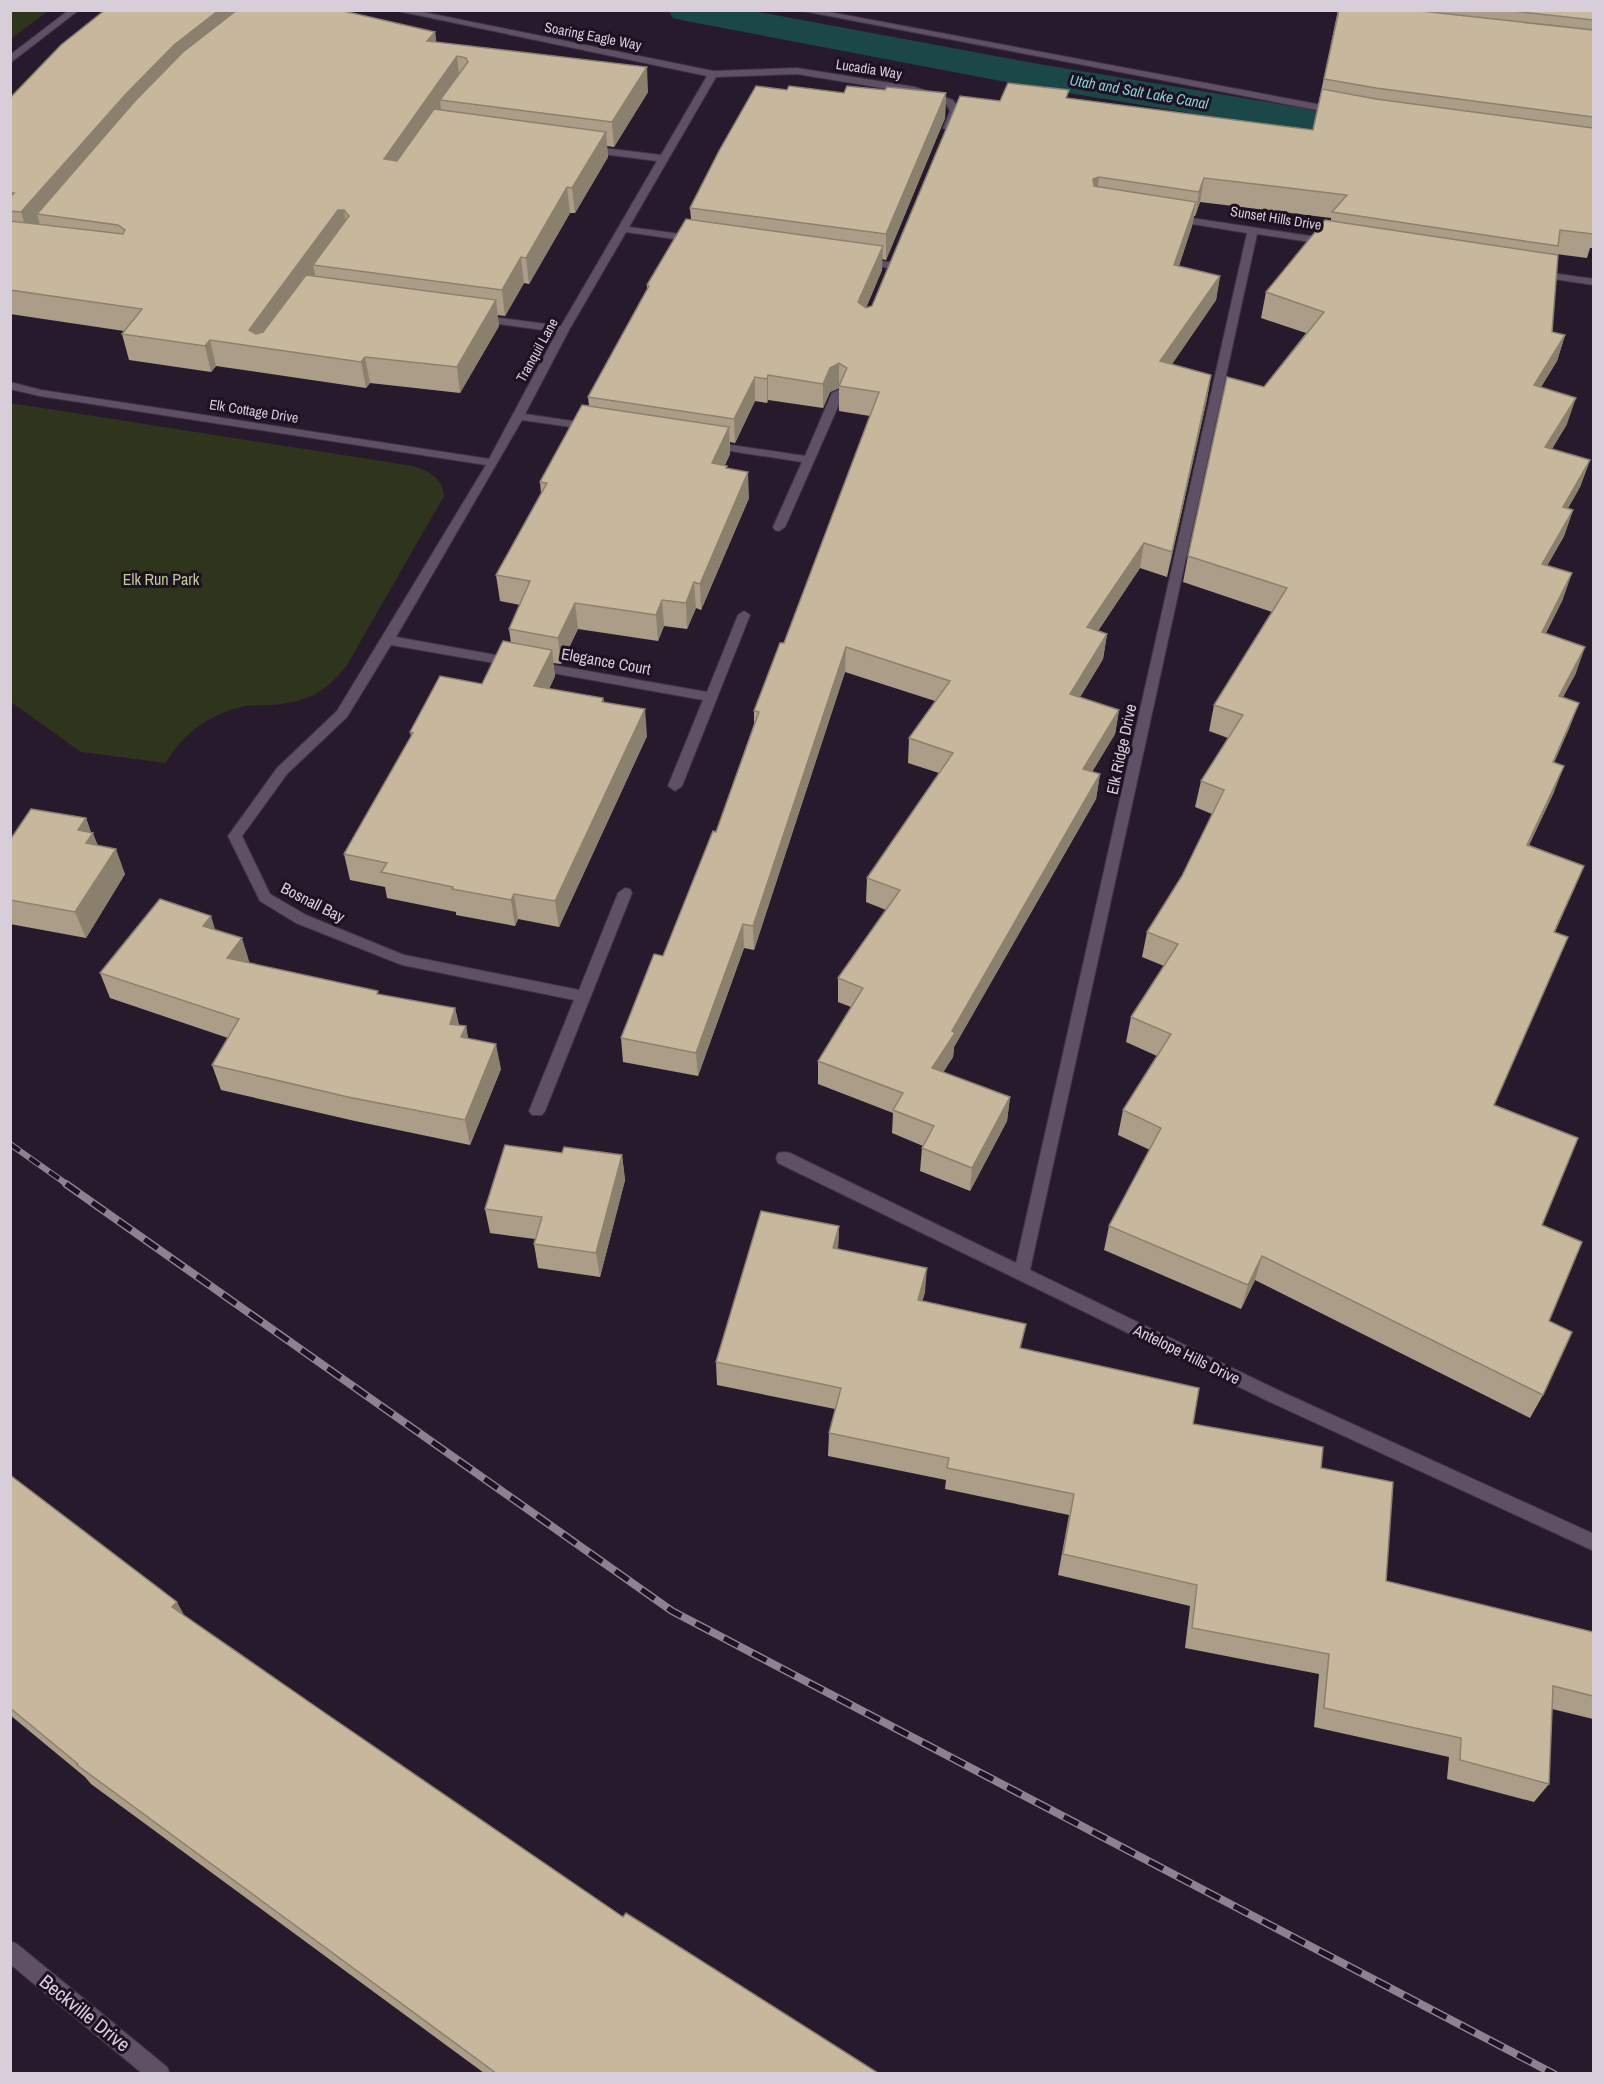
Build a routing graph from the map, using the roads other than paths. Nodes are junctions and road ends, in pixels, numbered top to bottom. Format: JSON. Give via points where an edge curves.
{"nodes":[{"id":1,"x":75,"y":10,"type":"edge"},
{"id":2,"x":397,"y":10,"type":"edge"},
{"id":3,"x":802,"y":10,"type":"edge"},
{"id":4,"x":10,"y":60,"type":"edge"},
{"id":5,"x":713,"y":74,"type":"junction"},
{"id":6,"x":1348,"y":112,"type":"edge"},
{"id":7,"x":945,"y":133,"type":"edge"},
{"id":8,"x":573,"y":147,"type":"edge"},
{"id":9,"x":665,"y":159,"type":"junction"},
{"id":10,"x":1164,"y":216,"type":"edge"},
{"id":11,"x":624,"y":229,"type":"junction"},
{"id":12,"x":1253,"y":230,"type":"junction"},
{"id":13,"x":702,"y":240,"type":"edge"},
{"id":14,"x":1346,"y":244,"type":"edge"},
{"id":15,"x":894,"y":254,"type":"edge"},
{"id":16,"x":854,"y":260,"type":"edge"},
{"id":17,"x":1522,"y":272,"type":"edge"},
{"id":18,"x":1593,"y":282,"type":"edge"},
{"id":19,"x":461,"y":316,"type":"edge"},
{"id":20,"x":564,"y":330,"type":"junction"},
{"id":21,"x":10,"y":385,"type":"edge"},
{"id":22,"x":838,"y":393,"type":"dead end"},
{"id":23,"x":518,"y":416,"type":"junction"},
{"id":24,"x":609,"y":429,"type":"edge"},
{"id":25,"x":703,"y":444,"type":"edge"},
{"id":26,"x":809,"y":460,"type":"junction"},
{"id":27,"x":493,"y":463,"type":"junction"},
{"id":28,"x":779,"y":527,"type":"dead end"},
{"id":29,"x":744,"y":615,"type":"dead end"},
{"id":30,"x":388,"y":640,"type":"junction"},
{"id":31,"x":711,"y":697,"type":"junction"},
{"id":32,"x":675,"y":786,"type":"dead end"},
{"id":33,"x":625,"y":893,"type":"dead end"},
{"id":34,"x":583,"y":996,"type":"junction"},
{"id":35,"x":537,"y":1111,"type":"dead end"},
{"id":36,"x":784,"y":1158,"type":"dead end"},
{"id":37,"x":1021,"y":1275,"type":"junction"},
{"id":38,"x":1593,"y":1543,"type":"edge"},
{"id":39,"x":10,"y":1951,"type":"edge"},
{"id":40,"x":160,"y":2073,"type":"edge"}],
"edges":[{"from":1,"to":4,"type":"street"},
{"from":2,"to":5,"type":"street","name":"Soaring Eagle Way"},
{"from":3,"to":6,"type":"street"},
{"from":5,"to":7,"type":"street","name":"Lucadia Way","via":[[797,71],[934,95],[950,102],[955,111]]},
{"from":5,"to":9,"type":"street","name":"Tranquil Lane"},
{"from":8,"to":9,"type":"street"},
{"from":9,"to":11,"type":"street","name":"Tranquil Lane"},
{"from":10,"to":12,"type":"street","name":"Sunset Hills Drive"},
{"from":11,"to":13,"type":"street"},
{"from":11,"to":20,"type":"street","name":"Tranquil Lane"},
{"from":12,"to":14,"type":"street","name":"Sunset Hills Drive"},
{"from":12,"to":37,"type":"street","name":"Elk Ridge Drive"},
{"from":15,"to":16,"type":"street","via":[[887,270]]},
{"from":17,"to":18,"type":"street"},
{"from":19,"to":20,"type":"street"},
{"from":20,"to":23,"type":"street","name":"Tranquil Lane"},
{"from":21,"to":27,"type":"street","name":"Elk Cottage Drive","via":[[40,393]]},
{"from":22,"to":26,"type":"street"},
{"from":23,"to":24,"type":"street"},
{"from":23,"to":27,"type":"street","name":"Tranquil Lane"},
{"from":25,"to":26,"type":"street"},
{"from":26,"to":28,"type":"street"},
{"from":27,"to":30,"type":"street","name":"Tranquil Lane"},
{"from":29,"to":31,"type":"street"},
{"from":30,"to":31,"type":"street","name":"Elegance Court"},
{"from":30,"to":34,"type":"street","name":"Bosnall Bay","via":[[342,714],[282,771],[235,836],[265,897],[301,919],[402,960]]},
{"from":31,"to":32,"type":"street"},
{"from":33,"to":34,"type":"street"},
{"from":34,"to":35,"type":"street"},
{"from":36,"to":37,"type":"street","name":"Antelope Hills Drive"},
{"from":37,"to":38,"type":"street","name":"Antelope Hills Drive"},
{"from":39,"to":40,"type":"street","name":"Beckville Drive"}]}
